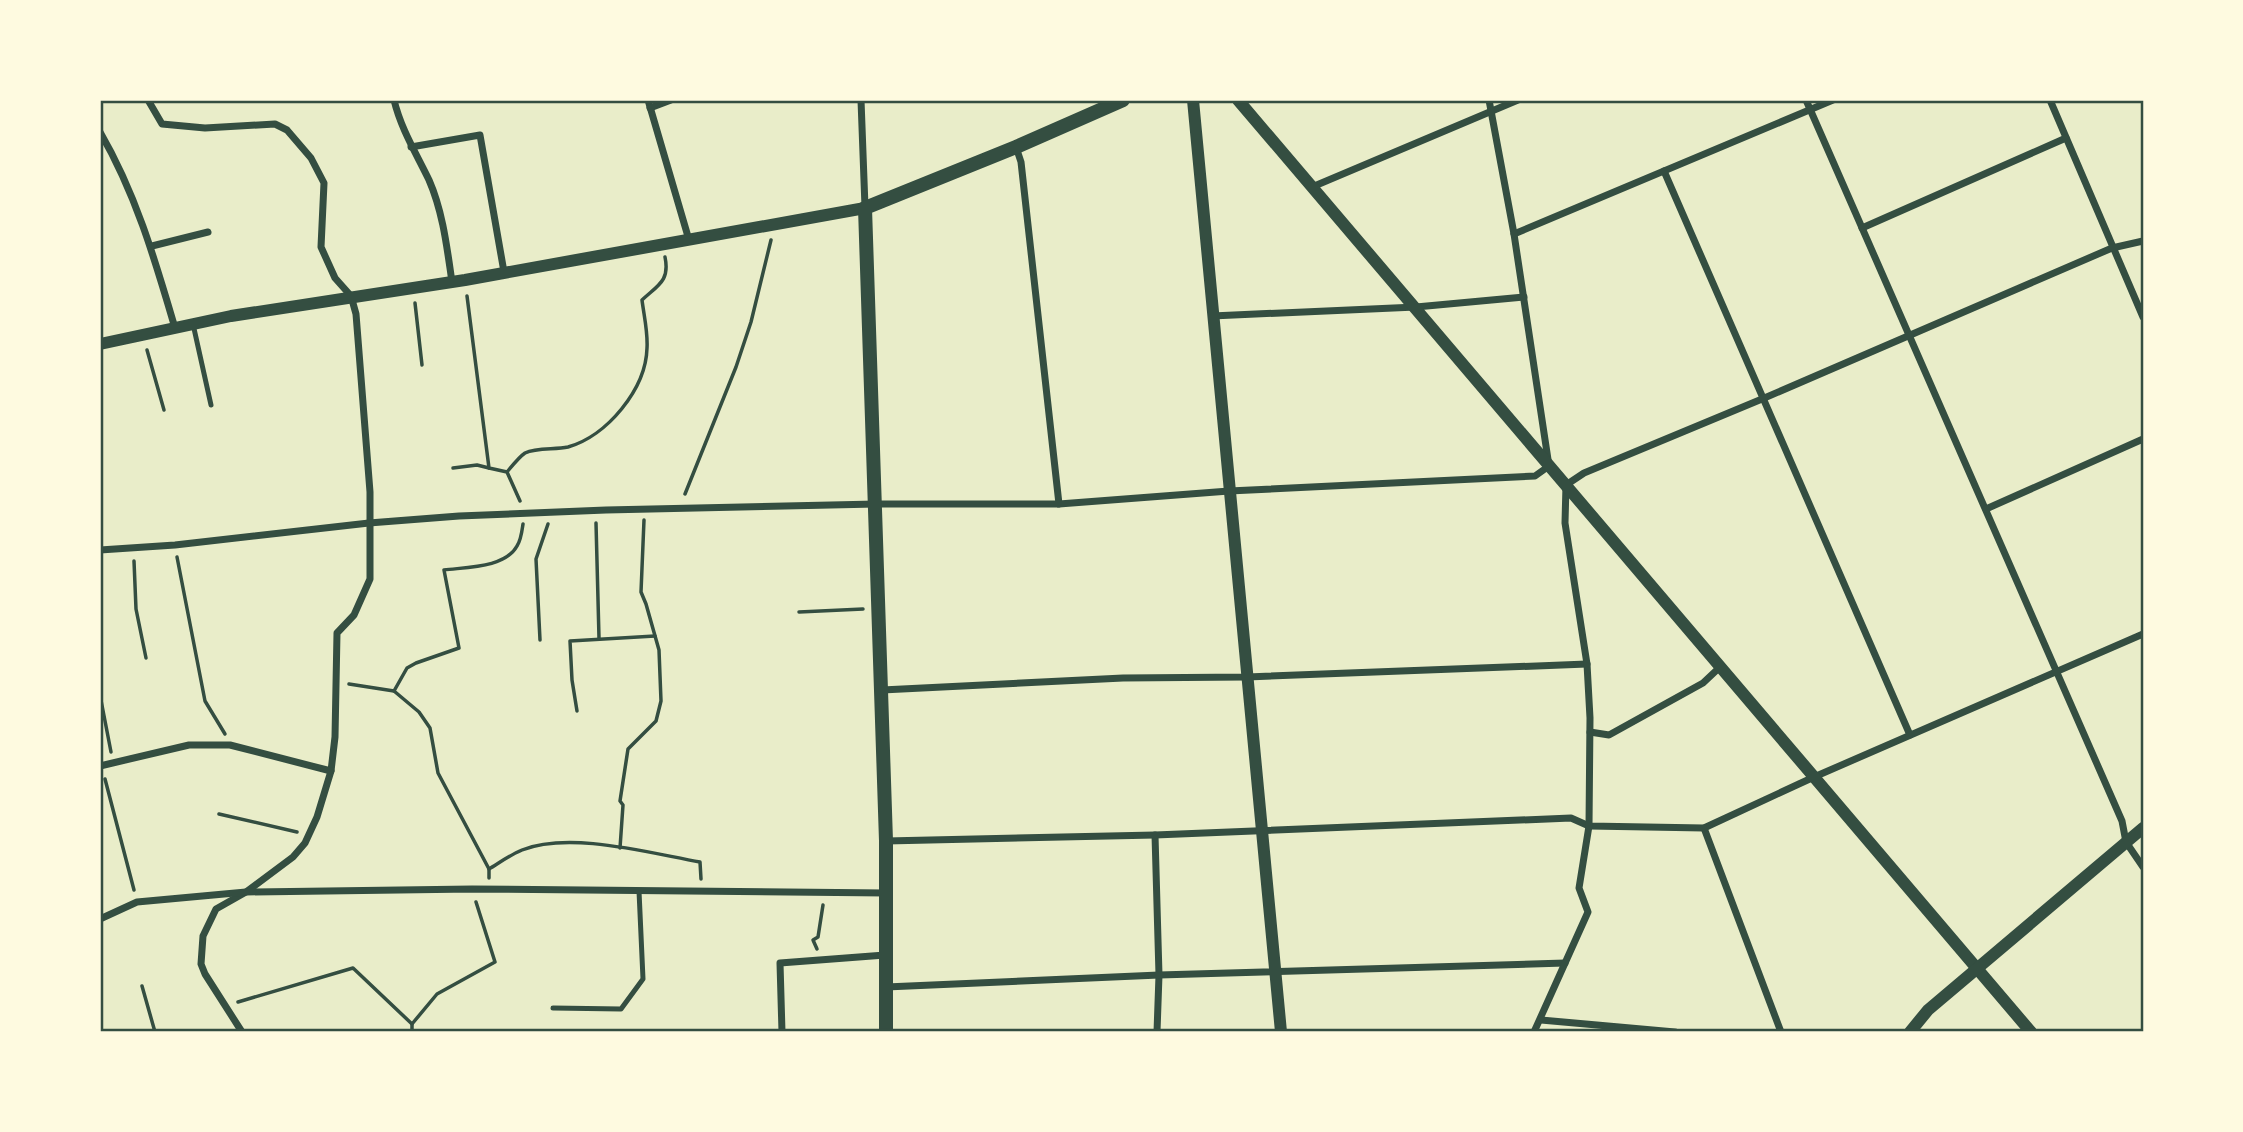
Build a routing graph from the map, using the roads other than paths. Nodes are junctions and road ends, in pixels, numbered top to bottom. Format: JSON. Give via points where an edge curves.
{"nodes":[{"id":1,"x":148,"y":100,"type":"edge"},
{"id":2,"x":394,"y":100,"type":"edge"},
{"id":3,"x":671,"y":100,"type":"edge"},
{"id":4,"x":861,"y":100,"type":"edge"},
{"id":5,"x":1123,"y":100,"type":"edge"},
{"id":6,"x":1193,"y":100,"type":"edge"},
{"id":7,"x":1238,"y":100,"type":"edge"},
{"id":8,"x":1489,"y":100,"type":"edge"},
{"id":9,"x":1518,"y":100,"type":"edge"},
{"id":10,"x":1806,"y":100,"type":"edge"},
{"id":11,"x":1833,"y":100,"type":"edge"},
{"id":12,"x":2050,"y":100,"type":"edge"},
{"id":13,"x":649,"y":104,"type":"edge"},
{"id":14,"x":1810,"y":110,"type":"junction"},
{"id":15,"x":1490,"y":111,"type":"junction"},
{"id":16,"x":100,"y":132,"type":"edge"},
{"id":17,"x":2066,"y":138,"type":"junction"},
{"id":18,"x":411,"y":146,"type":"junction"},
{"id":19,"x":1016,"y":147,"type":"junction"},
{"id":20,"x":1664,"y":171,"type":"junction"},
{"id":21,"x":1312,"y":187,"type":"junction"},
{"id":22,"x":865,"y":208,"type":"junction"},
{"id":23,"x":1862,"y":228,"type":"junction"},
{"id":24,"x":208,"y":232,"type":"dead end"},
{"id":25,"x":1514,"y":234,"type":"junction"},
{"id":26,"x":689,"y":240,"type":"junction"},
{"id":27,"x":2143,"y":241,"type":"edge"},
{"id":28,"x":152,"y":246,"type":"junction"},
{"id":29,"x":2112,"y":248,"type":"junction"},
{"id":30,"x":504,"y":272,"type":"junction"},
{"id":31,"x":452,"y":282,"type":"junction"},
{"id":32,"x":351,"y":296,"type":"junction"},
{"id":33,"x":1524,"y":297,"type":"junction"},
{"id":34,"x":1416,"y":307,"type":"junction"},
{"id":35,"x":1212,"y":316,"type":"junction"},
{"id":36,"x":2143,"y":317,"type":"edge"},
{"id":37,"x":193,"y":324,"type":"junction"},
{"id":38,"x":175,"y":328,"type":"junction"},
{"id":39,"x":1910,"y":335,"type":"junction"},
{"id":40,"x":100,"y":344,"type":"edge"},
{"id":41,"x":1762,"y":399,"type":"junction"},
{"id":42,"x":211,"y":405,"type":"dead end"},
{"id":43,"x":2143,"y":439,"type":"edge"},
{"id":44,"x":1549,"y":466,"type":"junction"},
{"id":45,"x":1566,"y":485,"type":"junction"},
{"id":46,"x":1228,"y":491,"type":"junction"},
{"id":47,"x":876,"y":504,"type":"junction"},
{"id":48,"x":1059,"y":504,"type":"junction"},
{"id":49,"x":1986,"y":509,"type":"junction"},
{"id":50,"x":369,"y":523,"type":"junction"},
{"id":51,"x":100,"y":550,"type":"edge"},
{"id":52,"x":2143,"y":634,"type":"edge"},
{"id":53,"x":1587,"y":664,"type":"junction"},
{"id":54,"x":1720,"y":667,"type":"junction"},
{"id":55,"x":2055,"y":671,"type":"junction"},
{"id":56,"x":1247,"y":677,"type":"junction"},
{"id":57,"x":882,"y":690,"type":"junction"},
{"id":58,"x":1590,"y":733,"type":"junction"},
{"id":59,"x":1910,"y":735,"type":"junction"},
{"id":60,"x":101,"y":766,"type":"edge"},
{"id":61,"x":331,"y":771,"type":"junction"},
{"id":62,"x":1814,"y":777,"type":"junction"},
{"id":63,"x":1589,"y":826,"type":"junction"},
{"id":64,"x":1704,"y":828,"type":"junction"},
{"id":65,"x":2143,"y":828,"type":"edge"},
{"id":66,"x":1261,"y":831,"type":"junction"},
{"id":67,"x":1154,"y":835,"type":"junction"},
{"id":68,"x":887,"y":841,"type":"junction"},
{"id":69,"x":2126,"y":842,"type":"junction"},
{"id":70,"x":2143,"y":867,"type":"edge"},
{"id":71,"x":639,"y":891,"type":"junction"},
{"id":72,"x":246,"y":892,"type":"junction"},
{"id":73,"x":886,"y":893,"type":"junction"},
{"id":74,"x":100,"y":919,"type":"edge"},
{"id":75,"x":886,"y":955,"type":"junction"},
{"id":76,"x":1565,"y":963,"type":"junction"},
{"id":77,"x":1976,"y":968,"type":"junction"},
{"id":78,"x":1275,"y":973,"type":"junction"},
{"id":79,"x":1159,"y":975,"type":"junction"},
{"id":80,"x":885,"y":987,"type":"junction"},
{"id":81,"x":553,"y":1008,"type":"dead end"},
{"id":82,"x":1541,"y":1020,"type":"junction"},
{"id":83,"x":242,"y":1032,"type":"edge"},
{"id":84,"x":782,"y":1032,"type":"edge"},
{"id":85,"x":887,"y":1032,"type":"edge"},
{"id":86,"x":1157,"y":1032,"type":"edge"},
{"id":87,"x":1281,"y":1032,"type":"edge"},
{"id":88,"x":1534,"y":1032,"type":"edge"},
{"id":89,"x":1675,"y":1032,"type":"edge"},
{"id":90,"x":1781,"y":1032,"type":"edge"},
{"id":91,"x":1910,"y":1032,"type":"edge"},
{"id":92,"x":2031,"y":1032,"type":"edge"}],
"edges":[{"from":1,"to":32,"type":"street","via":[[162,124],[205,128],[275,124],[287,130],[311,158],[324,183],[321,247],[335,278]]},
{"from":2,"to":18,"type":"street"},
{"from":3,"to":13,"type":"street"},
{"from":4,"to":22,"type":"street"},
{"from":5,"to":19,"type":"main road"},
{"from":6,"to":35,"type":"street"},
{"from":7,"to":21,"type":"street"},
{"from":8,"to":15,"type":"street"},
{"from":9,"to":15,"type":"street"},
{"from":10,"to":14,"type":"street"},
{"from":11,"to":14,"type":"street"},
{"from":12,"to":17,"type":"street"},
{"from":13,"to":26,"type":"street"},
{"from":14,"to":20,"type":"street"},
{"from":14,"to":23,"type":"street"},
{"from":15,"to":21,"type":"street"},
{"from":15,"to":25,"type":"street"},
{"from":16,"to":28,"type":"street"},
{"from":17,"to":23,"type":"street"},
{"from":17,"to":29,"type":"street"},
{"from":18,"to":30,"type":"street","via":[[480,135]]},
{"from":18,"to":31,"type":"street","via":[[430,182],[442,220]]},
{"from":19,"to":22,"type":"main road"},
{"from":19,"to":48,"type":"street"},
{"from":20,"to":25,"type":"street"},
{"from":20,"to":41,"type":"street"},
{"from":21,"to":34,"type":"street"},
{"from":22,"to":26,"type":"street"},
{"from":22,"to":47,"type":"main road"},
{"from":23,"to":39,"type":"street"},
{"from":24,"to":28,"type":"street"},
{"from":25,"to":33,"type":"street"},
{"from":26,"to":30,"type":"street"},
{"from":27,"to":29,"type":"street"},
{"from":28,"to":38,"type":"street"},
{"from":29,"to":36,"type":"street"},
{"from":29,"to":39,"type":"street"},
{"from":30,"to":31,"type":"street"},
{"from":31,"to":32,"type":"street"},
{"from":32,"to":37,"type":"street"},
{"from":32,"to":50,"type":"street","via":[[366,418]]},
{"from":33,"to":34,"type":"street"},
{"from":33,"to":44,"type":"street"},
{"from":34,"to":35,"type":"street"},
{"from":34,"to":44,"type":"street"},
{"from":35,"to":46,"type":"street"},
{"from":37,"to":38,"type":"street"},
{"from":37,"to":42,"type":"lane"},
{"from":38,"to":40,"type":"street"},
{"from":39,"to":41,"type":"street"},
{"from":39,"to":49,"type":"street"},
{"from":41,"to":45,"type":"street","via":[[1584,472]]},
{"from":41,"to":59,"type":"street"},
{"from":43,"to":49,"type":"street"},
{"from":44,"to":45,"type":"street"},
{"from":44,"to":46,"type":"street","via":[[1535,477]]},
{"from":45,"to":53,"type":"street","via":[[1570,567]]},
{"from":45,"to":54,"type":"street"},
{"from":46,"to":48,"type":"street"},
{"from":46,"to":56,"type":"street"},
{"from":47,"to":48,"type":"street"},
{"from":47,"to":50,"type":"street","via":[[596,510]]},
{"from":47,"to":57,"type":"main road"},
{"from":49,"to":55,"type":"street"},
{"from":50,"to":51,"type":"street"},
{"from":50,"to":61,"type":"street","via":[[370,579],[354,615],[337,633]]},
{"from":52,"to":55,"type":"street"},
{"from":53,"to":56,"type":"street"},
{"from":53,"to":58,"type":"street"},
{"from":54,"to":58,"type":"street","via":[[1703,683],[1609,735]]},
{"from":54,"to":62,"type":"street"},
{"from":55,"to":59,"type":"street"},
{"from":55,"to":69,"type":"street","via":[[2122,821]]},
{"from":56,"to":57,"type":"street"},
{"from":56,"to":66,"type":"street"},
{"from":57,"to":68,"type":"main road"},
{"from":58,"to":63,"type":"street"},
{"from":59,"to":62,"type":"street"},
{"from":60,"to":61,"type":"street","via":[[188,745],[230,744]]},
{"from":61,"to":72,"type":"street","via":[[310,835],[293,857]]},
{"from":62,"to":64,"type":"street"},
{"from":62,"to":77,"type":"street"},
{"from":63,"to":64,"type":"street"},
{"from":63,"to":66,"type":"street","via":[[1572,818]]},
{"from":63,"to":76,"type":"street","via":[[1579,888],[1588,912]]},
{"from":64,"to":90,"type":"street"},
{"from":65,"to":69,"type":"street"},
{"from":66,"to":67,"type":"street"},
{"from":66,"to":78,"type":"street"},
{"from":67,"to":68,"type":"street"},
{"from":67,"to":79,"type":"street"},
{"from":68,"to":73,"type":"main road"},
{"from":69,"to":70,"type":"street"},
{"from":69,"to":77,"type":"street"},
{"from":71,"to":72,"type":"street"},
{"from":71,"to":73,"type":"street"},
{"from":71,"to":81,"type":"lane","via":[[643,979],[621,1009]]},
{"from":72,"to":74,"type":"street","via":[[137,902]]},
{"from":72,"to":83,"type":"street","via":[[216,909],[204,936],[201,964]]},
{"from":73,"to":75,"type":"main road"},
{"from":75,"to":80,"type":"main road"},
{"from":75,"to":84,"type":"street","via":[[780,963]]},
{"from":76,"to":78,"type":"street"},
{"from":76,"to":82,"type":"street"},
{"from":77,"to":91,"type":"street"},
{"from":77,"to":92,"type":"street"},
{"from":78,"to":79,"type":"street"},
{"from":78,"to":87,"type":"street"},
{"from":79,"to":80,"type":"street"},
{"from":79,"to":86,"type":"street"},
{"from":80,"to":85,"type":"main road"},
{"from":82,"to":88,"type":"street"},
{"from":82,"to":89,"type":"street"}]}
